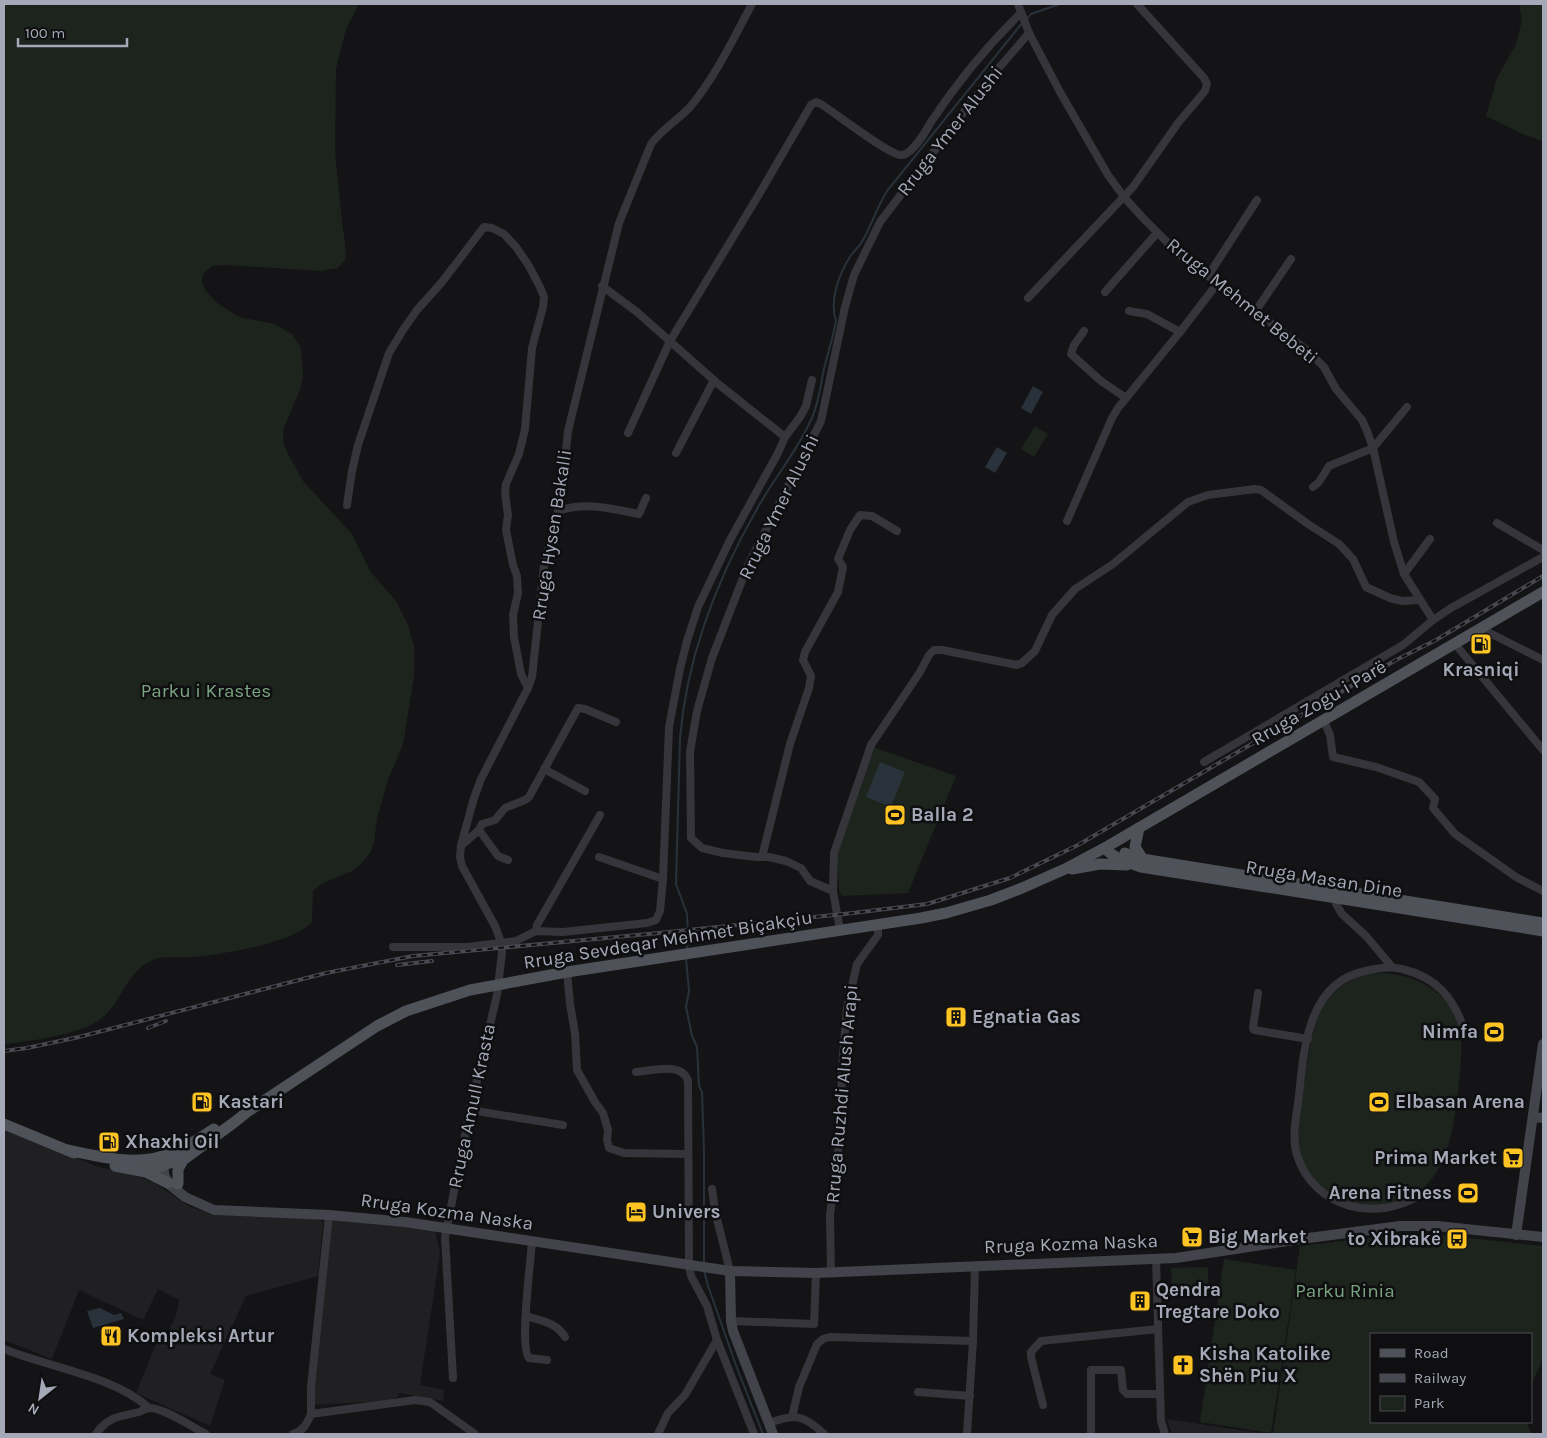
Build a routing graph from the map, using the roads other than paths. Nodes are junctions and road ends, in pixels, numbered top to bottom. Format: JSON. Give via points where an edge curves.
{"nodes":[{"id":1,"x":752,"y":4,"type":"edge"},
{"id":2,"x":1137,"y":4,"type":"edge"},
{"id":3,"x":1023,"y":15,"type":"edge"},
{"id":4,"x":1124,"y":197,"type":"junction"},
{"id":5,"x":1257,"y":200,"type":"dead end"},
{"id":6,"x":1158,"y":233,"type":"junction"},
{"id":7,"x":1292,"y":259,"type":"dead end"},
{"id":8,"x":1208,"y":276,"type":"junction"},
{"id":9,"x":1217,"y":284,"type":"junction"},
{"id":10,"x":602,"y":286,"type":"junction"},
{"id":11,"x":1105,"y":292,"type":"dead end"},
{"id":12,"x":1028,"y":298,"type":"dead end"},
{"id":13,"x":1130,"y":311,"type":"dead end"},
{"id":14,"x":1256,"y":312,"type":"junction"},
{"id":15,"x":1084,"y":331,"type":"dead end"},
{"id":16,"x":1180,"y":332,"type":"junction"},
{"id":17,"x":670,"y":341,"type":"junction"},
{"id":18,"x":714,"y":380,"type":"junction"},
{"id":19,"x":812,"y":380,"type":"dead end"},
{"id":20,"x":1126,"y":398,"type":"junction"},
{"id":21,"x":1407,"y":407,"type":"dead end"},
{"id":22,"x":628,"y":433,"type":"dead end"},
{"id":23,"x":785,"y":437,"type":"junction"},
{"id":24,"x":1373,"y":448,"type":"junction"},
{"id":25,"x":676,"y":453,"type":"dead end"},
{"id":26,"x":1313,"y":487,"type":"dead end"},
{"id":27,"x":646,"y":498,"type":"dead end"},
{"id":28,"x":348,"y":505,"type":"dead end"},
{"id":29,"x":558,"y":511,"type":"junction"},
{"id":30,"x":1067,"y":521,"type":"dead end"},
{"id":31,"x":1497,"y":523,"type":"dead end"},
{"id":32,"x":897,"y":530,"type":"dead end"},
{"id":33,"x":1430,"y":539,"type":"dead end"},
{"id":34,"x":1543,"y":550,"type":"edge"},
{"id":35,"x":1543,"y":558,"type":"edge"},
{"id":36,"x":1404,"y":574,"type":"junction"},
{"id":37,"x":1543,"y":592,"type":"edge"},
{"id":38,"x":1419,"y":600,"type":"junction"},
{"id":39,"x":1433,"y":620,"type":"junction"},
{"id":40,"x":1480,"y":628,"type":"junction"},
{"id":41,"x":1455,"y":644,"type":"junction"},
{"id":42,"x":1543,"y":660,"type":"edge"},
{"id":43,"x":528,"y":688,"type":"junction"},
{"id":44,"x":1324,"y":721,"type":"junction"},
{"id":45,"x":616,"y":722,"type":"dead end"},
{"id":46,"x":1543,"y":750,"type":"edge"},
{"id":47,"x":1204,"y":762,"type":"dead end"},
{"id":48,"x":544,"y":769,"type":"junction"},
{"id":49,"x":585,"y":791,"type":"dead end"},
{"id":50,"x":600,"y":815,"type":"dead end"},
{"id":51,"x":1139,"y":828,"type":"junction"},
{"id":52,"x":479,"y":830,"type":"junction"},
{"id":53,"x":461,"y":845,"type":"junction"},
{"id":54,"x":1108,"y":846,"type":"junction"},
{"id":55,"x":599,"y":857,"type":"dead end"},
{"id":56,"x":762,"y":857,"type":"junction"},
{"id":57,"x":508,"y":860,"type":"dead end"},
{"id":58,"x":1142,"y":863,"type":"junction"},
{"id":59,"x":1065,"y":869,"type":"junction"},
{"id":60,"x":663,"y":879,"type":"junction"},
{"id":61,"x":833,"y":891,"type":"junction"},
{"id":62,"x":1543,"y":891,"type":"edge"},
{"id":63,"x":1337,"y":899,"type":"junction"},
{"id":64,"x":1543,"y":923,"type":"edge"},
{"id":65,"x":878,"y":924,"type":"junction"},
{"id":66,"x":840,"y":930,"type":"junction"},
{"id":67,"x":536,"y":931,"type":"junction"},
{"id":68,"x":1543,"y":931,"type":"edge"},
{"id":69,"x":501,"y":942,"type":"junction"},
{"id":70,"x":392,"y":947,"type":"dead end"},
{"id":71,"x":1392,"y":967,"type":"junction"},
{"id":72,"x":566,"y":972,"type":"junction"},
{"id":73,"x":499,"y":984,"type":"junction"},
{"id":74,"x":1258,"y":993,"type":"dead end"},
{"id":75,"x":1464,"y":1029,"type":"dead end"},
{"id":76,"x":1308,"y":1039,"type":"junction"},
{"id":77,"x":1543,"y":1044,"type":"edge"},
{"id":78,"x":636,"y":1072,"type":"dead end"},
{"id":79,"x":470,"y":1110,"type":"junction"},
{"id":80,"x":247,"y":1112,"type":"junction"},
{"id":81,"x":1538,"y":1118,"type":"edge"},
{"id":82,"x":4,"y":1124,"type":"edge"},
{"id":83,"x":563,"y":1125,"type":"dead end"},
{"id":84,"x":67,"y":1150,"type":"junction"},
{"id":85,"x":687,"y":1154,"type":"junction"},
{"id":86,"x":189,"y":1155,"type":"junction"},
{"id":87,"x":165,"y":1160,"type":"junction"},
{"id":88,"x":124,"y":1167,"type":"junction"},
{"id":89,"x":173,"y":1183,"type":"junction"},
{"id":90,"x":712,"y":1189,"type":"dead end"},
{"id":91,"x":1422,"y":1194,"type":"dead end"},
{"id":92,"x":329,"y":1215,"type":"junction"},
{"id":93,"x":446,"y":1228,"type":"junction"},
{"id":94,"x":1516,"y":1235,"type":"junction"},
{"id":95,"x":1543,"y":1237,"type":"edge"},
{"id":96,"x":532,"y":1241,"type":"junction"},
{"id":97,"x":1156,"y":1259,"type":"junction"},
{"id":98,"x":692,"y":1266,"type":"junction"},
{"id":99,"x":975,"y":1266,"type":"junction"},
{"id":100,"x":730,"y":1270,"type":"junction"},
{"id":101,"x":816,"y":1272,"type":"junction"},
{"id":102,"x":831,"y":1272,"type":"junction"},
{"id":103,"x":526,"y":1316,"type":"junction"},
{"id":104,"x":731,"y":1321,"type":"junction"},
{"id":105,"x":1158,"y":1329,"type":"junction"},
{"id":106,"x":565,"y":1337,"type":"dead end"},
{"id":107,"x":717,"y":1340,"type":"junction"},
{"id":108,"x":973,"y":1341,"type":"junction"},
{"id":109,"x":4,"y":1350,"type":"edge"},
{"id":110,"x":547,"y":1360,"type":"dead end"},
{"id":111,"x":454,"y":1378,"type":"dead end"},
{"id":112,"x":918,"y":1392,"type":"dead end"},
{"id":113,"x":1160,"y":1394,"type":"junction"},
{"id":114,"x":970,"y":1396,"type":"junction"},
{"id":115,"x":1043,"y":1405,"type":"dead end"},
{"id":116,"x":149,"y":1408,"type":"junction"},
{"id":117,"x":311,"y":1414,"type":"junction"},
{"id":118,"x":792,"y":1417,"type":"junction"},
{"id":119,"x":769,"y":1423,"type":"junction"},
{"id":120,"x":96,"y":1434,"type":"edge"},
{"id":121,"x":206,"y":1434,"type":"edge"},
{"id":122,"x":293,"y":1434,"type":"edge"},
{"id":123,"x":475,"y":1434,"type":"edge"},
{"id":124,"x":658,"y":1434,"type":"edge"},
{"id":125,"x":754,"y":1434,"type":"edge"},
{"id":126,"x":773,"y":1434,"type":"edge"},
{"id":127,"x":824,"y":1434,"type":"edge"},
{"id":128,"x":968,"y":1434,"type":"edge"},
{"id":129,"x":1091,"y":1434,"type":"edge"},
{"id":130,"x":1165,"y":1434,"type":"edge"}],
"edges":[{"from":1,"to":10,"type":"street","name":"Rruga Hysen Bakalli","via":[[711,78],[689,108],[658,135],[646,155],[619,223]]},
{"from":2,"to":4,"type":"street","via":[[1207,84],[1205,91]]},
{"from":3,"to":4,"type":"street","name":"Rruga Mehmet Bebeti","via":[[1083,134]]},
{"from":3,"to":17,"type":"street","via":[[963,77],[906,154],[900,155],[886,148],[820,104],[811,105]]},
{"from":3,"to":56,"type":"street","name":"Rruga Ymer Alushi","via":[[985,84],[880,222],[868,245],[854,275],[821,421],[748,565],[712,658],[697,711],[690,752],[691,838],[702,848]]},
{"from":4,"to":6,"type":"street","name":"Rruga Mehmet Bebeti"},
{"from":4,"to":12,"type":"street"},
{"from":5,"to":8,"type":"street"},
{"from":6,"to":8,"type":"street","name":"Rruga Mehmet Bebeti"},
{"from":6,"to":11,"type":"street"},
{"from":7,"to":14,"type":"street"},
{"from":8,"to":9,"type":"street","name":"Rruga Mehmet Bebeti"},
{"from":9,"to":14,"type":"street","name":"Rruga Mehmet Bebeti"},
{"from":9,"to":16,"type":"street"},
{"from":10,"to":17,"type":"street"},
{"from":10,"to":29,"type":"street","name":"Rruga Hysen Bakalli","via":[[568,431]]},
{"from":13,"to":16,"type":"street","via":[[1147,314]]},
{"from":14,"to":24,"type":"street","name":"Rruga Mehmet Bebeti","via":[[1319,361],[1336,389],[1362,420]]},
{"from":15,"to":20,"type":"street","via":[[1071,354]]},
{"from":16,"to":20,"type":"street"},
{"from":17,"to":18,"type":"street"},
{"from":17,"to":22,"type":"street"},
{"from":18,"to":23,"type":"street"},
{"from":18,"to":25,"type":"street"},
{"from":19,"to":23,"type":"street","via":[[806,406]]},
{"from":20,"to":30,"type":"street","via":[[1112,418]]},
{"from":21,"to":24,"type":"street"},
{"from":23,"to":60,"type":"street","via":[[718,564],[698,607],[685,650],[669,727]]},
{"from":24,"to":26,"type":"street","via":[[1329,466]]},
{"from":24,"to":36,"type":"street","name":"Rruga Mehmet Bebeti"},
{"from":27,"to":29,"type":"street","via":[[639,514],[595,506],[571,506]]},
{"from":28,"to":43,"type":"street","via":[[358,445],[389,353],[402,330],[484,227],[504,234],[529,266],[544,297],[532,348],[525,429],[505,493],[506,530],[517,576],[514,637],[521,674]]},
{"from":29,"to":43,"type":"street","name":"Rruga Hysen Bakalli","via":[[544,565],[534,662]]},
{"from":31,"to":34,"type":"street"},
{"from":32,"to":56,"type":"street","via":[[872,516],[860,515],[838,559],[843,567],[838,592],[805,652],[803,660],[811,676],[809,688],[790,744]]},
{"from":33,"to":36,"type":"street"},
{"from":35,"to":39,"type":"street"},
{"from":36,"to":38,"type":"street","name":"Rruga Mehmet Bebeti"},
{"from":37,"to":40,"type":"main road","name":"Rruga Zogu i Parë"},
{"from":38,"to":39,"type":"street","name":"Rruga Mehmet Bebeti"},
{"from":38,"to":61,"type":"street","via":[[1402,601],[1366,587],[1353,559],[1339,544],[1261,490],[1208,495],[1188,502],[1113,564],[1075,590],[1052,615],[1035,651],[1022,663],[1017,665],[942,650],[934,650],[929,655],[871,745],[834,853]]},
{"from":39,"to":47,"type":"street","via":[[1403,645]]},
{"from":40,"to":41,"type":"main road","name":"Rruga Zogu i Parë"},
{"from":40,"to":42,"type":"street"},
{"from":41,"to":44,"type":"main road","name":"Rruga Zogu i Parë"},
{"from":41,"to":46,"type":"street"},
{"from":43,"to":53,"type":"street","name":"Rruga Hysen Bakalli","via":[[481,780]]},
{"from":44,"to":51,"type":"main road","name":"Rruga Zogu i Parë"},
{"from":44,"to":62,"type":"street","via":[[1333,757],[1419,782],[1435,799],[1433,808],[1455,834],[1516,877]]},
{"from":45,"to":48,"type":"street","via":[[578,708]]},
{"from":48,"to":49,"type":"street"},
{"from":48,"to":52,"type":"street","via":[[525,800],[505,808],[495,820],[482,824]]},
{"from":50,"to":67,"type":"street"},
{"from":51,"to":54,"type":"main road","name":"Rruga Zogu i Parë"},
{"from":51,"to":58,"type":"main road","via":[[1135,846]]},
{"from":52,"to":53,"type":"street"},
{"from":52,"to":57,"type":"street","via":[[498,856]]},
{"from":53,"to":69,"type":"street","name":"Rruga Hysen Bakalli","via":[[462,866]]},
{"from":54,"to":58,"type":"main road","name":"Rruga Masan Dine"},
{"from":54,"to":59,"type":"main road","name":"Rruga Sevdeqar Mehmet Biçakçiu"},
{"from":55,"to":60,"type":"street"},
{"from":56,"to":61,"type":"street","name":"Rruga Ymer Alushi","via":[[786,861],[801,868],[810,881]]},
{"from":58,"to":59,"type":"main road"},
{"from":58,"to":63,"type":"main road","name":"Rruga Masan Dine"},
{"from":58,"to":64,"type":"main road","name":"Rruga Masan Dine"},
{"from":59,"to":65,"type":"main road","name":"Rruga Sevdeqar Mehmet Biçakçiu","via":[[968,907]]},
{"from":60,"to":67,"type":"street","via":[[658,917],[653,922],[563,932]]},
{"from":61,"to":66,"type":"street"},
{"from":63,"to":68,"type":"main road","name":"Rruga Masan Dine"},
{"from":63,"to":71,"type":"street","via":[[1336,904],[1342,914]]},
{"from":65,"to":66,"type":"main road","name":"Rruga Sevdeqar Mehmet Biçakçiu"},
{"from":65,"to":102,"type":"street","name":"Rruga Ruzhdi Alush Arapi","via":[[876,938],[856,964],[847,1008],[839,1144],[830,1215]]},
{"from":66,"to":72,"type":"main road","name":"Rruga Sevdeqar Mehmet Biçakçiu"},
{"from":67,"to":69,"type":"street","via":[[516,941]]},
{"from":69,"to":70,"type":"street","via":[[467,947]]},
{"from":69,"to":73,"type":"street","name":"Rruga Hysen Bakalli"},
{"from":71,"to":75,"type":"street","via":[[1417,974],[1437,986],[1455,1006]]},
{"from":71,"to":76,"type":"street","via":[[1359,972],[1334,986],[1314,1013]]},
{"from":72,"to":73,"type":"main road","name":"Rruga Sevdeqar Mehmet Biçakçiu"},
{"from":72,"to":85,"type":"street","via":[[576,1033],[577,1070],[603,1113],[609,1148],[624,1152]]},
{"from":73,"to":79,"type":"street","name":"Rruga Amull Krasta"},
{"from":73,"to":80,"type":"main road","name":"Rruga Sevdeqar Mehmet Biçakçiu","via":[[406,1011],[376,1026]]},
{"from":74,"to":76,"type":"street","via":[[1254,1030]]},
{"from":76,"to":91,"type":"street","via":[[1294,1139],[1297,1154],[1315,1185],[1333,1199],[1363,1209],[1393,1207]]},
{"from":77,"to":81,"type":"main road"},
{"from":78,"to":85,"type":"street","via":[[672,1069],[686,1075]]},
{"from":79,"to":83,"type":"street"},
{"from":79,"to":93,"type":"street","name":"Rruga Amull Krasta"},
{"from":80,"to":86,"type":"main road"},
{"from":80,"to":87,"type":"main road"},
{"from":81,"to":94,"type":"main road"},
{"from":82,"to":84,"type":"main road"},
{"from":84,"to":87,"type":"main road","via":[[113,1160]]},
{"from":84,"to":88,"type":"main road"},
{"from":85,"to":98,"type":"street"},
{"from":86,"to":87,"type":"main road"},
{"from":86,"to":89,"type":"main road","via":[[183,1160]]},
{"from":87,"to":88,"type":"main road"},
{"from":87,"to":89,"type":"main road"},
{"from":88,"to":89,"type":"main road"},
{"from":89,"to":92,"type":"main road","name":"Rruga Kozma Naska","via":[[180,1194],[207,1208]]},
{"from":90,"to":100,"type":"street"},
{"from":92,"to":93,"type":"main road","name":"Rruga Kozma Naska"},
{"from":92,"to":117,"type":"street"},
{"from":93,"to":96,"type":"main road","name":"Rruga Kozma Naska"},
{"from":93,"to":111,"type":"street","name":"Rruga Amull Krasta"},
{"from":94,"to":95,"type":"main road","name":"Rruga Kozma Naska"},
{"from":94,"to":97,"type":"main road","name":"Rruga Kozma Naska","via":[[1437,1226],[1400,1226]]},
{"from":96,"to":98,"type":"main road","name":"Rruga Kozma Naska"},
{"from":96,"to":103,"type":"street"},
{"from":97,"to":99,"type":"main road","name":"Rruga Kozma Naska"},
{"from":97,"to":105,"type":"street"},
{"from":98,"to":100,"type":"main road","name":"Rruga Kozma Naska"},
{"from":98,"to":107,"type":"street","via":[[691,1276],[707,1306]]},
{"from":99,"to":102,"type":"main road","name":"Rruga Kozma Naska"},
{"from":99,"to":108,"type":"street"},
{"from":100,"to":101,"type":"main road","name":"Rruga Kozma Naska"},
{"from":100,"to":104,"type":"main road"},
{"from":101,"to":102,"type":"main road","name":"Rruga Kozma Naska"},
{"from":101,"to":104,"type":"street","via":[[814,1324]]},
{"from":103,"to":106,"type":"street","via":[[550,1323]]},
{"from":103,"to":110,"type":"street","via":[[524,1337],[527,1356]]},
{"from":104,"to":119,"type":"main road"},
{"from":105,"to":113,"type":"street"},
{"from":105,"to":115,"type":"street","via":[[1041,1341],[1031,1352],[1031,1357]]},
{"from":107,"to":124,"type":"street","via":[[685,1395],[668,1413]]},
{"from":107,"to":125,"type":"street"},
{"from":108,"to":114,"type":"street"},
{"from":108,"to":118,"type":"street","via":[[823,1339],[817,1344],[799,1387]]},
{"from":109,"to":116,"type":"street","via":[[96,1379],[140,1400]]},
{"from":112,"to":114,"type":"street"},
{"from":113,"to":129,"type":"street","via":[[1127,1394],[1123,1390],[1121,1370],[1091,1370]]},
{"from":113,"to":130,"type":"street"},
{"from":114,"to":128,"type":"street"},
{"from":116,"to":120,"type":"street","via":[[110,1419]]},
{"from":116,"to":121,"type":"street"},
{"from":117,"to":122,"type":"street","via":[[306,1425]]},
{"from":117,"to":123,"type":"street","via":[[415,1400],[430,1402]]},
{"from":118,"to":119,"type":"street"},
{"from":118,"to":127,"type":"street","via":[[807,1420]]},
{"from":119,"to":126,"type":"main road"}]}
